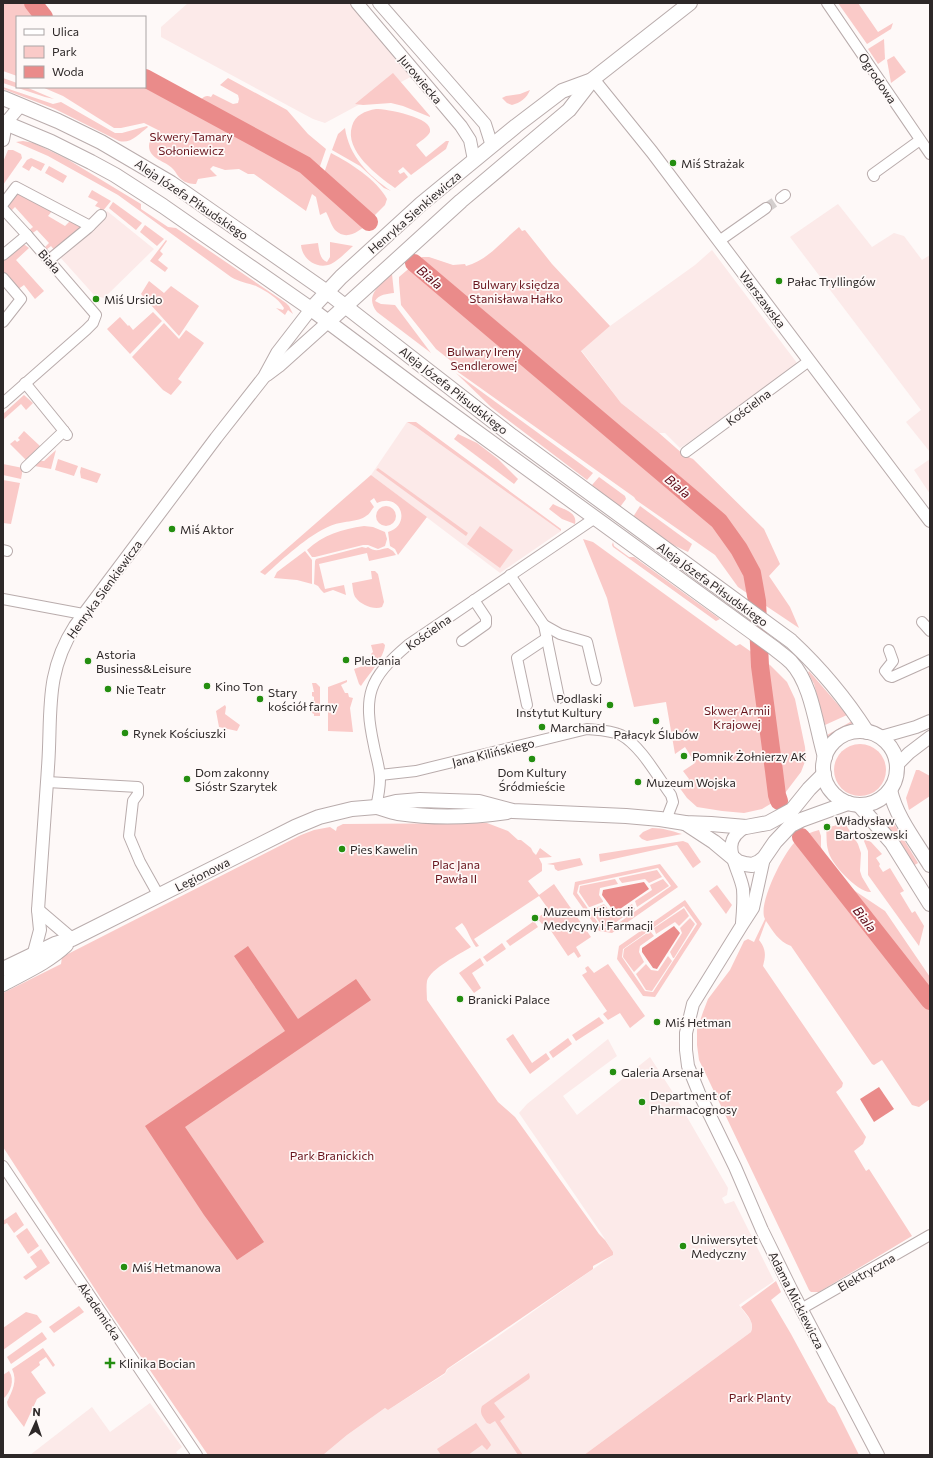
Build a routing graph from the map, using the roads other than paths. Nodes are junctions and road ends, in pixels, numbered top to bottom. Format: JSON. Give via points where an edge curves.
{"nodes":[{"id":1,"x":357,"y":3,"type":"edge"},
{"id":2,"x":380,"y":3,"type":"edge"},
{"id":3,"x":690,"y":3,"type":"edge"},
{"id":4,"x":827,"y":3,"type":"edge"},
{"id":5,"x":424,"y":56,"type":"junction"},
{"id":6,"x":412,"y":68,"type":"junction"},
{"id":7,"x":593,"y":79,"type":"junction"},
{"id":8,"x":3,"y":98,"type":"edge"},
{"id":9,"x":463,"y":100,"type":"junction"},
{"id":10,"x":21,"y":105,"type":"junction"},
{"id":11,"x":449,"y":112,"type":"junction"},
{"id":12,"x":4,"y":123,"type":"edge"},
{"id":13,"x":3,"y":140,"type":"edge"},
{"id":14,"x":920,"y":140,"type":"junction"},
{"id":15,"x":492,"y":146,"type":"junction"},
{"id":16,"x":930,"y":154,"type":"edge"},
{"id":17,"x":474,"y":160,"type":"junction"},
{"id":18,"x":874,"y":176,"type":"dead end"},
{"id":19,"x":487,"y":179,"type":"junction"},
{"id":20,"x":3,"y":204,"type":"edge"},
{"id":21,"x":3,"y":208,"type":"edge"},
{"id":22,"x":766,"y":208,"type":"tunnel mouth"},
{"id":23,"x":101,"y":215,"type":"dead end"},
{"id":24,"x":90,"y":226,"type":"junction"},
{"id":25,"x":27,"y":235,"type":"junction"},
{"id":26,"x":719,"y":241,"type":"junction"},
{"id":27,"x":3,"y":255,"type":"edge"},
{"id":28,"x":49,"y":260,"type":"junction"},
{"id":29,"x":3,"y":278,"type":"edge"},
{"id":30,"x":327,"y":292,"type":"junction"},
{"id":31,"x":345,"y":306,"type":"junction"},
{"id":32,"x":311,"y":309,"type":"junction"},
{"id":33,"x":3,"y":322,"type":"edge"},
{"id":34,"x":328,"y":322,"type":"junction"},
{"id":35,"x":809,"y":361,"type":"junction"},
{"id":36,"x":264,"y":377,"type":"junction"},
{"id":37,"x":25,"y":383,"type":"junction"},
{"id":38,"x":3,"y":403,"type":"edge"},
{"id":39,"x":686,"y":452,"type":"dead end"},
{"id":40,"x":26,"y":467,"type":"dead end"},
{"id":41,"x":595,"y":518,"type":"junction"},
{"id":42,"x":930,"y":521,"type":"edge"},
{"id":43,"x":510,"y":575,"type":"junction"},
{"id":44,"x":3,"y":599,"type":"edge"},
{"id":45,"x":474,"y":600,"type":"junction"},
{"id":46,"x":84,"y":614,"type":"junction"},
{"id":47,"x":922,"y":622,"type":"dead end"},
{"id":48,"x":544,"y":625,"type":"junction"},
{"id":49,"x":930,"y":631,"type":"edge"},
{"id":50,"x":547,"y":638,"type":"junction"},
{"id":51,"x":462,"y":641,"type":"dead end"},
{"id":52,"x":889,"y":650,"type":"dead end"},
{"id":53,"x":930,"y":660,"type":"edge"},
{"id":54,"x":596,"y":680,"type":"dead end"},
{"id":55,"x":559,"y":698,"type":"dead end"},
{"id":56,"x":527,"y":705,"type":"dead end"},
{"id":57,"x":930,"y":721,"type":"edge"},
{"id":58,"x":867,"y":732,"type":"junction"},
{"id":59,"x":930,"y":736,"type":"edge"},
{"id":60,"x":881,"y":737,"type":"junction"},
{"id":61,"x":825,"y":757,"type":"junction"},
{"id":62,"x":897,"y":765,"type":"junction"},
{"id":63,"x":824,"y":774,"type":"junction"},
{"id":64,"x":380,"y":775,"type":"junction"},
{"id":65,"x":47,"y":782,"type":"junction"},
{"id":66,"x":890,"y":790,"type":"junction"},
{"id":67,"x":853,"y":804,"type":"junction"},
{"id":68,"x":376,"y":807,"type":"junction"},
{"id":69,"x":666,"y":820,"type":"junction"},
{"id":70,"x":685,"y":823,"type":"junction"},
{"id":71,"x":746,"y":827,"type":"junction"},
{"id":72,"x":733,"y":858,"type":"junction"},
{"id":73,"x":764,"y":858,"type":"junction"},
{"id":74,"x":929,"y":864,"type":"edge"},
{"id":75,"x":911,"y":874,"type":"junction"},
{"id":76,"x":160,"y":896,"type":"junction"},
{"id":77,"x":930,"y":904,"type":"edge"},
{"id":78,"x":38,"y":910,"type":"junction"},
{"id":79,"x":742,"y":925,"type":"junction"},
{"id":80,"x":72,"y":939,"type":"junction"},
{"id":81,"x":34,"y":954,"type":"junction"},
{"id":82,"x":3,"y":969,"type":"edge"},
{"id":83,"x":31,"y":969,"type":"junction"},
{"id":84,"x":3,"y":984,"type":"edge"},
{"id":85,"x":3,"y":1166,"type":"edge"},
{"id":86,"x":930,"y":1235,"type":"edge"},
{"id":87,"x":801,"y":1309,"type":"junction"},
{"id":88,"x":197,"y":1455,"type":"edge"},
{"id":89,"x":878,"y":1455,"type":"edge"}],
"edges":[{"from":1,"to":6,"type":"street","name":"Jurowiecka"},
{"from":2,"to":5,"type":"street","name":"Jurowiecka"},
{"from":3,"to":7,"type":"main road","name":"Henryka Sienkiewicza"},
{"from":4,"to":14,"type":"street","name":"Ogrodowa"},
{"from":5,"to":6,"type":"street"},
{"from":5,"to":9,"type":"street","name":"Jurowiecka"},
{"from":6,"to":11,"type":"street","name":"Jurowiecka"},
{"from":7,"to":15,"type":"main road","name":"Henryka Sienkiewicza","via":[[562,91]]},
{"from":7,"to":19,"type":"main road","name":"Henryka Sienkiewicza","via":[[569,110]]},
{"from":7,"to":26,"type":"street","name":"Warszawska","via":[[638,133]]},
{"from":8,"to":10,"type":"main road","name":"Aleja Józefa Piłsudskiego"},
{"from":9,"to":11,"type":"street"},
{"from":9,"to":15,"type":"street","name":"Jurowiecka","via":[[485,124]]},
{"from":10,"to":12,"type":"street"},
{"from":10,"to":30,"type":"main road","name":"Aleja Józefa Piłsudskiego","via":[[101,142],[161,176]]},
{"from":11,"to":17,"type":"street","name":"Jurowiecka","via":[[469,139]]},
{"from":12,"to":13,"type":"street"},
{"from":12,"to":32,"type":"main road","name":"Aleja Józefa Piłsudskiego","via":[[51,142],[114,175]]},
{"from":14,"to":16,"type":"street","name":"Ogrodowa"},
{"from":14,"to":18,"type":"street","via":[[873,174]]},
{"from":15,"to":17,"type":"main road","name":"Henryka Sienkiewicza"},
{"from":15,"to":19,"type":"main road"},
{"from":17,"to":30,"type":"main road","name":"Henryka Sienkiewicza","via":[[392,230]]},
{"from":19,"to":31,"type":"main road","name":"Henryka Sienkiewicza"},
{"from":20,"to":24,"type":"street","via":[[16,187]]},
{"from":21,"to":25,"type":"street","name":"Biała"},
{"from":22,"to":26,"type":"street"},
{"from":23,"to":24,"type":"street"},
{"from":24,"to":28,"type":"street"},
{"from":25,"to":27,"type":"street"},
{"from":25,"to":28,"type":"street","name":"Biała"},
{"from":26,"to":35,"type":"street","name":"Warszawska"},
{"from":28,"to":37,"type":"street","name":"Biała","via":[[96,315],[86,330]]},
{"from":29,"to":33,"type":"street","via":[[21,299]]},
{"from":30,"to":31,"type":"main road","name":"Aleja Józefa Piłsudskiego"},
{"from":30,"to":32,"type":"main road","name":"Henryka Sienkiewicza"},
{"from":31,"to":34,"type":"main road","name":"Henryka Sienkiewicza"},
{"from":31,"to":58,"type":"main road","name":"Aleja Józefa Piłsudskiego","via":[[518,440],[791,641],[826,677]]},
{"from":32,"to":34,"type":"main road","name":"Aleja Józefa Piłsudskiego"},
{"from":32,"to":36,"type":"street","name":"Henryka Sienkiewicza","via":[[277,353]]},
{"from":34,"to":36,"type":"street","name":"Henryka Sienkiewicza"},
{"from":34,"to":41,"type":"main road","name":"Aleja Józefa Piłsudskiego"},
{"from":35,"to":39,"type":"street","name":"Kościelna"},
{"from":35,"to":42,"type":"street","name":"Warszawska"},
{"from":36,"to":46,"type":"street","name":"Henryka Sienkiewicza"},
{"from":37,"to":38,"type":"street"},
{"from":37,"to":40,"type":"street","via":[[65,433]]},
{"from":41,"to":43,"type":"street","name":"Kościelna"},
{"from":41,"to":61,"type":"main road","name":"Aleja Józefa Piłsudskiego","via":[[791,662],[808,690]]},
{"from":43,"to":45,"type":"street","name":"Kościelna"},
{"from":43,"to":48,"type":"street"},
{"from":44,"to":46,"type":"street"},
{"from":45,"to":51,"type":"street","via":[[486,618],[486,624]]},
{"from":45,"to":64,"type":"street","name":"Kościelna","via":[[408,645],[387,664],[374,684],[368,708]]},
{"from":46,"to":65,"type":"street","name":"Henryka Sienkiewicza","via":[[70,632],[52,678]]},
{"from":47,"to":49,"type":"street"},
{"from":48,"to":50,"type":"street"},
{"from":48,"to":54,"type":"street","via":[[560,634],[587,642]]},
{"from":50,"to":55,"type":"street"},
{"from":50,"to":56,"type":"street","via":[[517,658]]},
{"from":52,"to":53,"type":"street","via":[[893,661],[885,671],[892,677]]},
{"from":57,"to":60,"type":"street","via":[[916,728]]},
{"from":58,"to":60,"type":"main road"},
{"from":58,"to":61,"type":"main road","via":[[858,731],[842,736]]},
{"from":59,"to":62,"type":"street"},
{"from":60,"to":62,"type":"main road","via":[[889,745]]},
{"from":61,"to":63,"type":"main road"},
{"from":62,"to":66,"type":"main road","via":[[897,774]]},
{"from":63,"to":67,"type":"main road","via":[[832,792]]},
{"from":63,"to":71,"type":"main road","via":[[792,810],[772,821]]},
{"from":64,"to":68,"type":"street","name":"Kościelna"},
{"from":64,"to":69,"type":"street","name":"Jana Kilińskiego","via":[[416,771],[587,729],[604,730],[621,735],[636,747],[668,792],[673,802]]},
{"from":65,"to":76,"type":"street","via":[[138,787],[138,794],[132,801],[129,836],[140,862]]},
{"from":65,"to":78,"type":"street","name":"Henryka Sienkiewicza"},
{"from":66,"to":67,"type":"main road","via":[[876,802]]},
{"from":66,"to":74,"type":"main road","via":[[897,809]]},
{"from":67,"to":73,"type":"main road","via":[[817,814],[791,825],[781,834]]},
{"from":67,"to":75,"type":"main road","via":[[892,843]]},
{"from":68,"to":69,"type":"main road","via":[[420,800],[479,802],[513,811]]},
{"from":68,"to":76,"type":"main road","name":"Legionowa","via":[[352,809],[319,817]]},
{"from":69,"to":70,"type":"main road"},
{"from":70,"to":71,"type":"main road"},
{"from":70,"to":72,"type":"main road"},
{"from":71,"to":72,"type":"street","name":"Adama Mickiewicza","via":[[739,830],[731,843],[730,851]]},
{"from":72,"to":73,"type":"main road","via":[[738,862],[752,865]]},
{"from":72,"to":79,"type":"street","name":"Adama Mickiewicza","via":[[743,890]]},
{"from":73,"to":79,"type":"street","name":"Adama Mickiewicza","via":[[753,908]]},
{"from":74,"to":75,"type":"main road"},
{"from":75,"to":77,"type":"main road"},
{"from":76,"to":80,"type":"main road","name":"Legionowa"},
{"from":78,"to":80,"type":"street"},
{"from":78,"to":81,"type":"street","name":"Henryka Sienkiewicza","via":[[33,930]]},
{"from":79,"to":87,"type":"street","name":"Adama Mickiewicza","via":[[693,1004],[686,1033],[688,1066],[736,1167],[762,1230]]},
{"from":80,"to":81,"type":"main road","name":"Legionowa"},
{"from":80,"to":83,"type":"main road","name":"Legionowa","via":[[56,954]]},
{"from":81,"to":82,"type":"main road","name":"Legionowa"},
{"from":81,"to":83,"type":"street","name":"Henryka Sienkiewicza"},
{"from":83,"to":84,"type":"main road","name":"Legionowa"},
{"from":85,"to":88,"type":"street","name":"Akademicka"},
{"from":86,"to":87,"type":"street","name":"Elektryczna"},
{"from":87,"to":89,"type":"street","name":"Adama Mickiewicza"}]}
